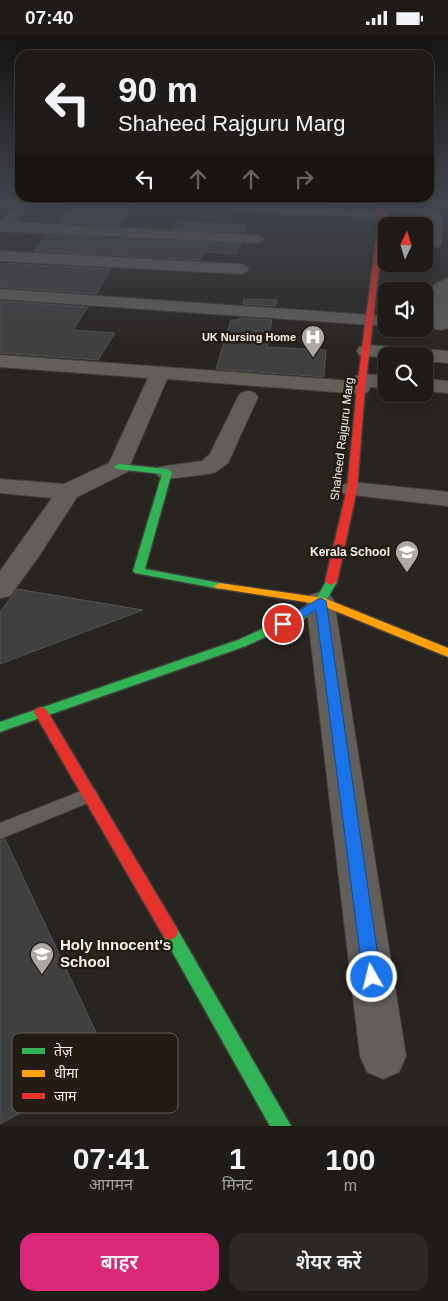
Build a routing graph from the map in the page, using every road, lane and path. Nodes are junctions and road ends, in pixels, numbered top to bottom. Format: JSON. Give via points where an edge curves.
{"nodes":[{"id":1,"x":250,"y":253,"type":"edge"},
{"id":2,"x":381,"y":253,"type":"edge"},
{"id":3,"x":0,"y":256,"type":"edge"},
{"id":4,"x":241,"y":269,"type":"junction"},
{"id":5,"x":380,"y":282,"type":"edge"},
{"id":6,"x":448,"y":283,"type":"edge"},
{"id":7,"x":0,"y":294,"type":"edge"},
{"id":8,"x":221,"y":310,"type":"junction"},
{"id":9,"x":378,"y":321,"type":"edge"},
{"id":10,"x":437,"y":325,"type":"edge"},
{"id":11,"x":366,"y":351,"type":"junction"},
{"id":12,"x":448,"y":357,"type":"edge"},
{"id":13,"x":0,"y":361,"type":"edge"},
{"id":14,"x":160,"y":373,"type":"junction"},
{"id":15,"x":378,"y":383,"type":"edge"},
{"id":16,"x":362,"y":384,"type":"junction"},
{"id":17,"x":433,"y":386,"type":"edge"},
{"id":18,"x":448,"y":387,"type":"edge"},
{"id":19,"x":248,"y":397,"type":"dead end"},
{"id":20,"x":119,"y":467,"type":"junction"},
{"id":21,"x":168,"y":472,"type":"junction"},
{"id":22,"x":0,"y":487,"type":"edge"},
{"id":23,"x":352,"y":489,"type":"junction"},
{"id":24,"x":68,"y":492,"type":"junction"},
{"id":25,"x":448,"y":499,"type":"edge"},
{"id":26,"x":0,"y":590,"type":"edge"},
{"id":27,"x":320,"y":601,"type":"junction"},
{"id":28,"x":448,"y":653,"type":"edge"},
{"id":29,"x":41,"y":712,"type":"junction"},
{"id":30,"x":0,"y":727,"type":"edge"},
{"id":31,"x":89,"y":795,"type":"junction"},
{"id":32,"x":0,"y":831,"type":"edge"},
{"id":33,"x":383,"y":1055,"type":"dead end"},
{"id":34,"x":281,"y":1126,"type":"edge"}],
"edges":[{"from":1,"to":4,"type":"street"},
{"from":2,"to":5,"type":"street","name":"Shaheed Rajguru Marg"},
{"from":3,"to":4,"type":"street"},
{"from":4,"to":8,"type":"street"},
{"from":6,"to":10,"type":"street","via":[[441,287]]},
{"from":7,"to":8,"type":"street"},
{"from":8,"to":9,"type":"street"},
{"from":9,"to":11,"type":"street","name":"Shaheed Rajguru Marg"},
{"from":11,"to":12,"type":"street"},
{"from":11,"to":16,"type":"street","name":"Shaheed Rajguru Marg"},
{"from":13,"to":14,"type":"street"},
{"from":14,"to":16,"type":"street"},
{"from":14,"to":20,"type":"street"},
{"from":15,"to":16,"type":"street"},
{"from":16,"to":23,"type":"street","name":"Shaheed Rajguru Marg"},
{"from":17,"to":18,"type":"street"},
{"from":19,"to":21,"type":"street","via":[[220,458],[208,467]]},
{"from":20,"to":21,"type":"street"},
{"from":20,"to":24,"type":"street"},
{"from":21,"to":27,"type":"street","via":[[139,571]]},
{"from":22,"to":24,"type":"street"},
{"from":23,"to":25,"type":"street"},
{"from":23,"to":27,"type":"street","name":"Shaheed Rajguru Marg","via":[[333,578]]},
{"from":24,"to":26,"type":"street"},
{"from":27,"to":28,"type":"street"},
{"from":27,"to":29,"type":"street","name":"Shaheed Rajguru Marg","via":[[297,618],[242,643]]},
{"from":27,"to":33,"type":"street"},
{"from":29,"to":30,"type":"street","name":"Shaheed Rajguru Marg"},
{"from":29,"to":31,"type":"street"},
{"from":31,"to":32,"type":"lane"},
{"from":31,"to":34,"type":"street"}]}
